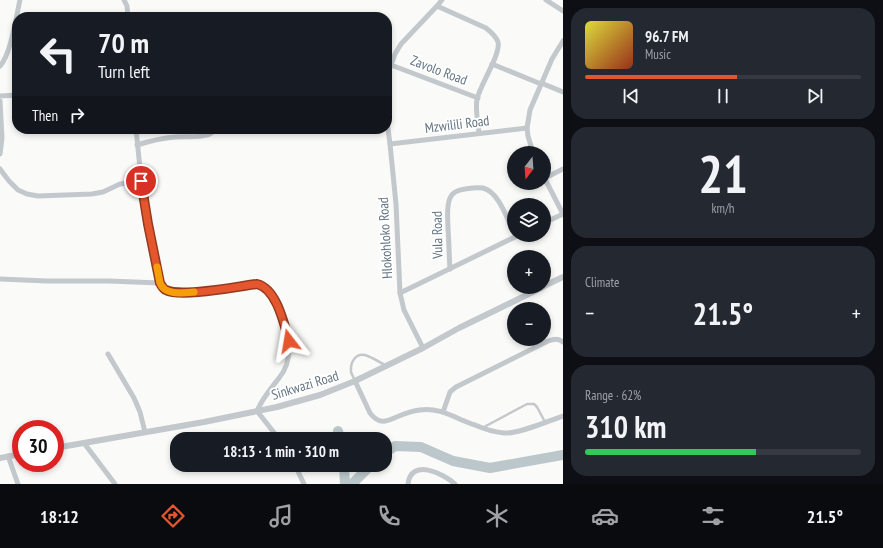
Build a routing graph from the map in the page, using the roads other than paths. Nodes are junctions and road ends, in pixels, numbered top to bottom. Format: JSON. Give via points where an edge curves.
{"nodes":[{"id":1,"x":20,"y":0,"type":"edge"},
{"id":2,"x":124,"y":0,"type":"edge"},
{"id":3,"x":128,"y":0,"type":"edge"},
{"id":4,"x":442,"y":0,"type":"edge"},
{"id":5,"x":546,"y":0,"type":"edge"},
{"id":6,"x":127,"y":6,"type":"junction"},
{"id":7,"x":437,"y":6,"type":"junction"},
{"id":8,"x":563,"y":11,"type":"edge"},
{"id":9,"x":17,"y":12,"type":"edge"},
{"id":10,"x":128,"y":12,"type":"edge"},
{"id":11,"x":12,"y":33,"type":"edge"},
{"id":12,"x":563,"y":41,"type":"edge"},
{"id":13,"x":392,"y":62,"type":"edge"},
{"id":14,"x":492,"y":64,"type":"junction"},
{"id":15,"x":392,"y":65,"type":"edge"},
{"id":16,"x":0,"y":66,"type":"edge"},
{"id":17,"x":541,"y":84,"type":"junction"},
{"id":18,"x":563,"y":92,"type":"edge"},
{"id":19,"x":12,"y":95,"type":"edge"},
{"id":20,"x":0,"y":96,"type":"edge"},
{"id":21,"x":478,"y":98,"type":"junction"},
{"id":22,"x":0,"y":101,"type":"edge"},
{"id":23,"x":527,"y":128,"type":"junction"},
{"id":24,"x":479,"y":133,"type":"junction"},
{"id":25,"x":137,"y":134,"type":"edge"},
{"id":26,"x":209,"y":134,"type":"edge"},
{"id":27,"x":389,"y":134,"type":"edge"},
{"id":28,"x":390,"y":144,"type":"junction"},
{"id":29,"x":138,"y":145,"type":"junction"},
{"id":30,"x":531,"y":146,"type":"edge"},
{"id":31,"x":0,"y":154,"type":"edge"},
{"id":32,"x":0,"y":169,"type":"edge"},
{"id":33,"x":563,"y":169,"type":"edge"},
{"id":34,"x":551,"y":175,"type":"edge"},
{"id":35,"x":141,"y":181,"type":"junction"},
{"id":36,"x":550,"y":190,"type":"edge"},
{"id":37,"x":563,"y":214,"type":"edge"},
{"id":38,"x":507,"y":218,"type":"edge"},
{"id":39,"x":551,"y":220,"type":"edge"},
{"id":40,"x":507,"y":240,"type":"edge"},
{"id":41,"x":450,"y":269,"type":"junction"},
{"id":42,"x":563,"y":277,"type":"edge"},
{"id":43,"x":0,"y":279,"type":"edge"},
{"id":44,"x":160,"y":283,"type":"junction"},
{"id":45,"x":551,"y":283,"type":"edge"},
{"id":46,"x":400,"y":293,"type":"junction"},
{"id":47,"x":529,"y":294,"type":"edge"},
{"id":48,"x":563,"y":342,"type":"edge"},
{"id":49,"x":423,"y":348,"type":"junction"},
{"id":50,"x":108,"y":354,"type":"dead end"},
{"id":51,"x":386,"y":366,"type":"junction"},
{"id":52,"x":355,"y":381,"type":"junction"},
{"id":53,"x":258,"y":411,"type":"junction"},
{"id":54,"x":443,"y":412,"type":"junction"},
{"id":55,"x":563,"y":416,"type":"edge"},
{"id":56,"x":546,"y":422,"type":"junction"},
{"id":57,"x":483,"y":428,"type":"junction"},
{"id":58,"x":145,"y":432,"type":"junction"},
{"id":59,"x":274,"y":432,"type":"edge"},
{"id":60,"x":84,"y":443,"type":"junction"},
{"id":61,"x":64,"y":446,"type":"edge"},
{"id":62,"x":12,"y":455,"type":"edge"},
{"id":63,"x":8,"y":456,"type":"junction"},
{"id":64,"x":0,"y":458,"type":"edge"},
{"id":65,"x":298,"y":472,"type":"edge"},
{"id":66,"x":18,"y":484,"type":"edge"},
{"id":67,"x":115,"y":484,"type":"edge"},
{"id":68,"x":304,"y":484,"type":"edge"},
{"id":69,"x":408,"y":484,"type":"edge"},
{"id":70,"x":455,"y":484,"type":"edge"}],
"edges":[{"from":1,"to":9,"type":"street"},
{"from":2,"to":6,"type":"street"},
{"from":3,"to":6,"type":"lane"},
{"from":4,"to":7,"type":"street"},
{"from":5,"to":8,"type":"street"},
{"from":6,"to":10,"type":"street"},
{"from":7,"to":13,"type":"street","via":[[401,44]]},
{"from":7,"to":14,"type":"street","via":[[492,33],[499,45]]},
{"from":11,"to":16,"type":"street","via":[[5,60]]},
{"from":12,"to":17,"type":"street"},
{"from":14,"to":17,"type":"street"},
{"from":14,"to":21,"type":"street"},
{"from":15,"to":21,"type":"street","name":"Zavolo Road"},
{"from":17,"to":18,"type":"street"},
{"from":17,"to":23,"type":"street","via":[[530,110]]},
{"from":19,"to":20,"type":"street"},
{"from":21,"to":24,"type":"street"},
{"from":22,"to":31,"type":"street"},
{"from":23,"to":24,"type":"street","name":"Mzwilili Road"},
{"from":23,"to":30,"type":"street"},
{"from":24,"to":28,"type":"street","name":"Mzwilili Road"},
{"from":25,"to":29,"type":"street"},
{"from":26,"to":29,"type":"street","via":[[159,139]]},
{"from":27,"to":28,"type":"street","name":"Hlokohloko Road"},
{"from":28,"to":46,"type":"street","name":"Hlokohloko Road"},
{"from":29,"to":35,"type":"street"},
{"from":32,"to":35,"type":"street","via":[[18,190],[38,196],[92,194],[120,184]]},
{"from":33,"to":34,"type":"street"},
{"from":35,"to":44,"type":"street"},
{"from":36,"to":37,"type":"street"},
{"from":37,"to":39,"type":"street"},
{"from":38,"to":41,"type":"street","name":"Vula Road","via":[[492,193],[487,190],[477,188],[455,191],[449,198],[448,210]]},
{"from":40,"to":41,"type":"street"},
{"from":41,"to":46,"type":"street"},
{"from":42,"to":45,"type":"street","name":"Sinkwazi Road"},
{"from":43,"to":44,"type":"street"},
{"from":44,"to":53,"type":"street","via":[[167,291],[176,293],[257,284],[269,292],[283,320],[290,354],[286,367],[263,398]]},
{"from":46,"to":49,"type":"street","name":"Hlokohloko Road","via":[[404,310]]},
{"from":47,"to":49,"type":"street","name":"Sinkwazi Road"},
{"from":48,"to":54,"type":"street","via":[[558,339],[548,341],[456,387],[450,392]]},
{"from":49,"to":51,"type":"street","name":"Sinkwazi Road"},
{"from":50,"to":58,"type":"street","via":[[134,398]]},
{"from":51,"to":52,"type":"street","name":"Sinkwazi Road"},
{"from":51,"to":52,"type":"lane","via":[[365,355],[356,356],[351,365]]},
{"from":52,"to":53,"type":"street","name":"Sinkwazi Road","via":[[320,395]]},
{"from":52,"to":54,"type":"street","via":[[376,420],[385,422],[409,412],[422,410],[433,409]]},
{"from":53,"to":58,"type":"street","name":"Sinkwazi Road"},
{"from":53,"to":59,"type":"street"},
{"from":54,"to":57,"type":"street"},
{"from":55,"to":56,"type":"street"},
{"from":56,"to":57,"type":"street","via":[[506,433]]},
{"from":56,"to":57,"type":"lane","via":[[534,404],[527,404]]},
{"from":58,"to":60,"type":"street","name":"Sinkwazi Road"},
{"from":60,"to":61,"type":"street","name":"Sinkwazi Road"},
{"from":60,"to":67,"type":"street"},
{"from":62,"to":63,"type":"street"},
{"from":63,"to":64,"type":"street"},
{"from":63,"to":66,"type":"street"},
{"from":65,"to":68,"type":"street"},
{"from":69,"to":70,"type":"street","via":[[411,474],[422,469],[440,474]]}]}
